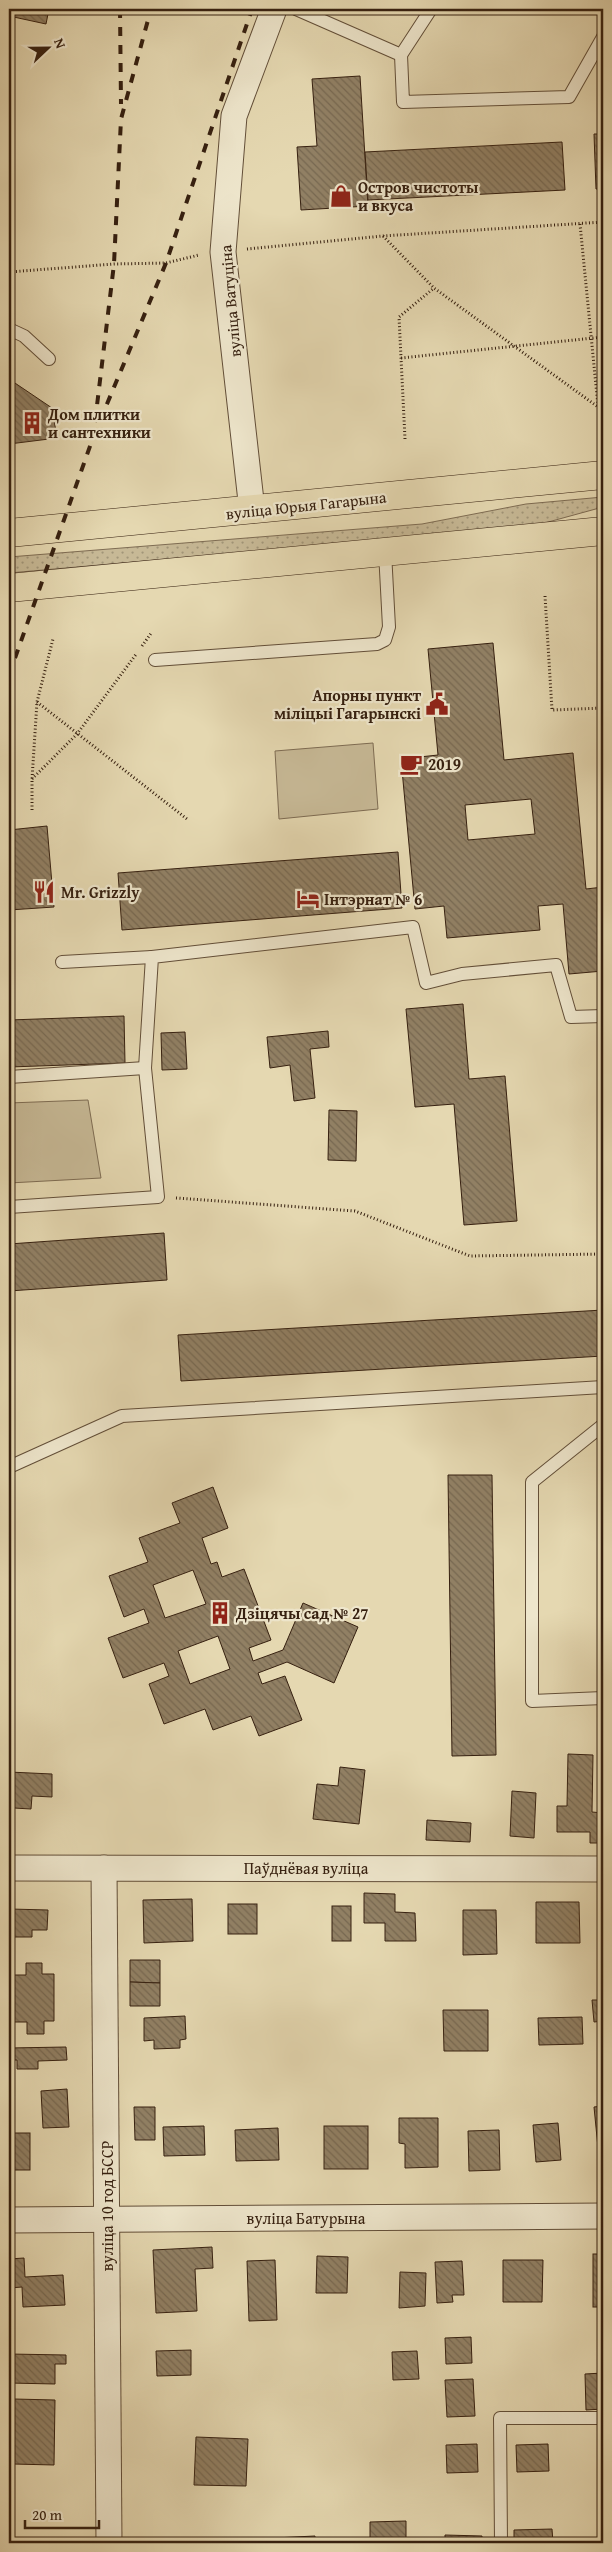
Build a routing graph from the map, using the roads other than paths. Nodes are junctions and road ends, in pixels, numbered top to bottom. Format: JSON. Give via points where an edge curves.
{"nodes":[{"id":1,"x":274,"y":9,"type":"edge"},
{"id":2,"x":296,"y":9,"type":"edge"},
{"id":3,"x":431,"y":9,"type":"edge"},
{"id":4,"x":603,"y":37,"type":"edge"},
{"id":5,"x":401,"y":55,"type":"junction"},
{"id":6,"x":9,"y":329,"type":"edge"},
{"id":7,"x":49,"y":358,"type":"dead end"},
{"id":8,"x":603,"y":475,"type":"edge"},
{"id":9,"x":252,"y":510,"type":"junction"},
{"id":10,"x":603,"y":531,"type":"edge"},
{"id":11,"x":9,"y":533,"type":"edge"},
{"id":12,"x":385,"y":552,"type":"junction"},
{"id":13,"x":9,"y":588,"type":"edge"},
{"id":14,"x":155,"y":660,"type":"dead end"},
{"id":15,"x":152,"y":957,"type":"junction"},
{"id":16,"x":62,"y":962,"type":"dead end"},
{"id":17,"x":603,"y":1016,"type":"edge"},
{"id":18,"x":145,"y":1068,"type":"junction"},
{"id":19,"x":9,"y":1077,"type":"edge"},
{"id":20,"x":9,"y":1207,"type":"edge"},
{"id":21,"x":603,"y":1387,"type":"edge"},
{"id":22,"x":603,"y":1426,"type":"edge"},
{"id":23,"x":9,"y":1467,"type":"edge"},
{"id":24,"x":603,"y":1698,"type":"edge"},
{"id":25,"x":9,"y":1868,"type":"edge"},
{"id":26,"x":104,"y":1868,"type":"junction"},
{"id":27,"x":603,"y":1869,"type":"edge"},
{"id":28,"x":603,"y":2216,"type":"edge"},
{"id":29,"x":9,"y":2220,"type":"edge"},
{"id":30,"x":108,"y":2220,"type":"junction"},
{"id":31,"x":603,"y":2418,"type":"edge"},
{"id":32,"x":109,"y":2543,"type":"edge"},
{"id":33,"x":501,"y":2543,"type":"edge"}],
"edges":[{"from":1,"to":9,"type":"street","name":"вуліца Ватуціна","via":[[234,116],[223,252]]},
{"from":2,"to":5,"type":"lane"},
{"from":3,"to":5,"type":"lane"},
{"from":4,"to":5,"type":"lane","via":[[569,96],[403,102]]},
{"from":6,"to":7,"type":"lane","via":[[24,336]]},
{"from":8,"to":9,"type":"main road","name":"вуліца Юрыя Гагарына"},
{"from":9,"to":11,"type":"main road","name":"вуліца Юрыя Гагарына"},
{"from":10,"to":12,"type":"main road"},
{"from":12,"to":13,"type":"main road"},
{"from":12,"to":14,"type":"lane","via":[[388,627],[384,640],[377,644]]},
{"from":15,"to":16,"type":"lane"},
{"from":15,"to":17,"type":"lane","via":[[413,927],[426,983],[462,974],[556,965],[571,1017]]},
{"from":15,"to":18,"type":"lane"},
{"from":18,"to":19,"type":"lane"},
{"from":18,"to":20,"type":"lane","via":[[158,1197]]},
{"from":21,"to":23,"type":"lane","via":[[122,1416]]},
{"from":22,"to":24,"type":"lane","via":[[532,1482],[532,1701]]},
{"from":25,"to":26,"type":"street","name":"Паўднёвая вуліца"},
{"from":26,"to":27,"type":"street","name":"Паўднёвая вуліца"},
{"from":26,"to":30,"type":"street","name":"вуліца 10 год БССР"},
{"from":28,"to":30,"type":"street","name":"вуліца Батурына"},
{"from":29,"to":30,"type":"street","name":"вуліца Батурына"},
{"from":30,"to":32,"type":"street","name":"вуліца 10 год БССР"},
{"from":31,"to":33,"type":"lane","via":[[500,2418]]}]}
